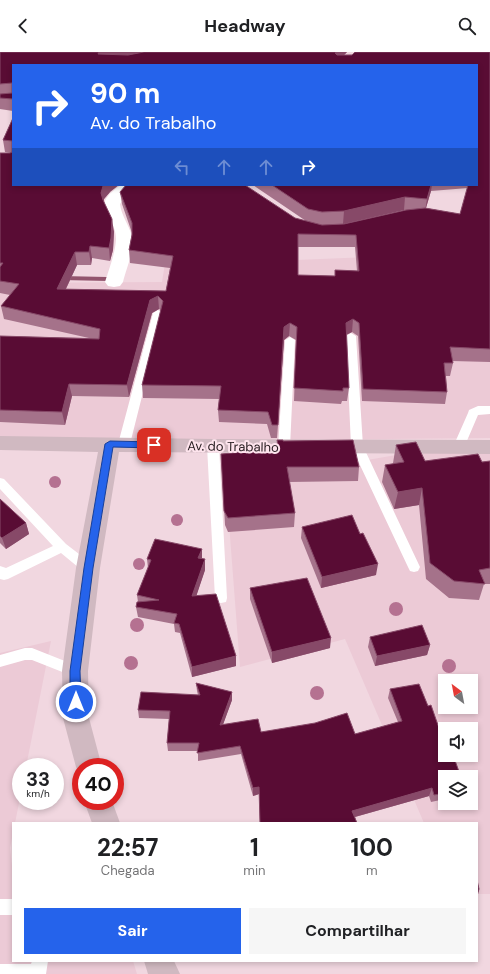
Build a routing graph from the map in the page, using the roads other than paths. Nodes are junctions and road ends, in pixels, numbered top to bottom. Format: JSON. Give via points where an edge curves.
{"nodes":[{"id":1,"x":130,"y":186,"type":"edge"},
{"id":2,"x":114,"y":282,"type":"dead end"},
{"id":3,"x":158,"y":313,"type":"edge"},
{"id":4,"x":351,"y":336,"type":"dead end"},
{"id":5,"x":290,"y":340,"type":"dead end"},
{"id":6,"x":490,"y":410,"type":"edge"},
{"id":7,"x":0,"y":443,"type":"edge"},
{"id":8,"x":117,"y":444,"type":"junction"},
{"id":9,"x":213,"y":446,"type":"junction"},
{"id":10,"x":357,"y":446,"type":"junction"},
{"id":11,"x":284,"y":447,"type":"junction"},
{"id":12,"x":458,"y":447,"type":"junction"},
{"id":13,"x":490,"y":447,"type":"edge"},
{"id":14,"x":0,"y":482,"type":"edge"},
{"id":15,"x":62,"y":548,"type":"junction"},
{"id":16,"x":414,"y":567,"type":"dead end"},
{"id":17,"x":88,"y":568,"type":"junction"},
{"id":18,"x":0,"y":571,"type":"edge"},
{"id":19,"x":221,"y":598,"type":"dead end"},
{"id":20,"x":0,"y":661,"type":"edge"},
{"id":21,"x":75,"y":671,"type":"junction"},
{"id":22,"x":87,"y":758,"type":"edge"},
{"id":23,"x":101,"y":810,"type":"edge"},
{"id":24,"x":106,"y":822,"type":"edge"},
{"id":25,"x":0,"y":907,"type":"edge"},
{"id":26,"x":12,"y":907,"type":"edge"},
{"id":27,"x":159,"y":962,"type":"edge"},
{"id":28,"x":39,"y":969,"type":"edge"},
{"id":29,"x":0,"y":972,"type":"edge"},
{"id":30,"x":164,"y":974,"type":"edge"}],
"edges":[{"from":1,"to":2,"type":"street","via":[[119,193],[112,202],[125,239]]},
{"from":3,"to":8,"type":"lane"},
{"from":4,"to":10,"type":"lane"},
{"from":5,"to":11,"type":"lane"},
{"from":6,"to":12,"type":"lane","via":[[478,410],[473,413]]},
{"from":7,"to":8,"type":"main road","name":"Av. do Trabalho"},
{"from":8,"to":9,"type":"main road","name":"Av. do Trabalho"},
{"from":8,"to":17,"type":"main road"},
{"from":9,"to":11,"type":"main road","name":"Av. do Trabalho"},
{"from":9,"to":19,"type":"lane"},
{"from":10,"to":11,"type":"main road","name":"Av. do Trabalho"},
{"from":10,"to":12,"type":"main road","name":"Av. do Trabalho"},
{"from":10,"to":16,"type":"lane"},
{"from":12,"to":13,"type":"main road","name":"Av. do Trabalho"},
{"from":14,"to":15,"type":"lane"},
{"from":15,"to":17,"type":"lane"},
{"from":15,"to":18,"type":"lane","via":[[4,575]]},
{"from":17,"to":21,"type":"main road"},
{"from":20,"to":21,"type":"lane","via":[[32,654]]},
{"from":21,"to":22,"type":"main road","via":[[76,718]]},
{"from":23,"to":24,"type":"main road"},
{"from":25,"to":26,"type":"lane"},
{"from":27,"to":30,"type":"main road"},
{"from":28,"to":29,"type":"lane"}]}
